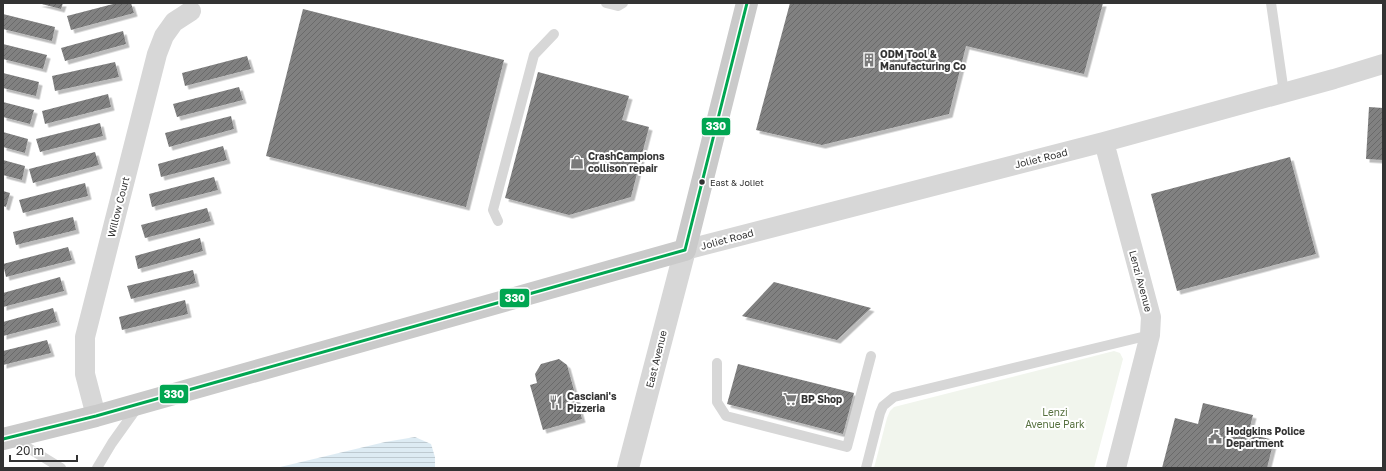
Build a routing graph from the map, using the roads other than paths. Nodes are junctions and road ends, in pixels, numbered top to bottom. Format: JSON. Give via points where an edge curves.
{"nodes":[{"id":1,"x":606,"y":3,"type":"edge"},
{"id":2,"x":623,"y":3,"type":"edge"},
{"id":3,"x":747,"y":3,"type":"edge"},
{"id":4,"x":1271,"y":3,"type":"edge"},
{"id":5,"x":191,"y":11,"type":"dead end"},
{"id":6,"x":554,"y":34,"type":"dead end"},
{"id":7,"x":1383,"y":64,"type":"edge"},
{"id":8,"x":1284,"y":93,"type":"junction"},
{"id":9,"x":1104,"y":142,"type":"junction"},
{"id":10,"x":498,"y":221,"type":"dead end"},
{"id":11,"x":684,"y":250,"type":"junction"},
{"id":12,"x":1150,"y":334,"type":"junction"},
{"id":13,"x":871,"y":356,"type":"dead end"},
{"id":14,"x":717,"y":363,"type":"dead end"},
{"id":15,"x":140,"y":403,"type":"junction"},
{"id":16,"x":96,"y":416,"type":"junction"},
{"id":17,"x":6,"y":438,"type":"edge"},
{"id":18,"x":61,"y":468,"type":"edge"},
{"id":19,"x":97,"y":468,"type":"edge"},
{"id":20,"x":628,"y":468,"type":"edge"},
{"id":21,"x":866,"y":468,"type":"edge"},
{"id":22,"x":1116,"y":468,"type":"edge"}],
"edges":[{"from":1,"to":2,"type":"lane","via":[[618,6]]},
{"from":3,"to":11,"type":"main road"},
{"from":4,"to":8,"type":"lane"},
{"from":5,"to":16,"type":"street","name":"Willow Court","via":[[174,22],[164,36],[157,54],[85,337],[85,374]]},
{"from":6,"to":10,"type":"lane","via":[[534,55],[493,210]]},
{"from":7,"to":8,"type":"street","name":"Joliet Road"},
{"from":8,"to":9,"type":"street","name":"Joliet Road"},
{"from":9,"to":11,"type":"street","name":"Joliet Road"},
{"from":9,"to":12,"type":"street","name":"Lenzi Avenue","via":[[1151,317]]},
{"from":11,"to":15,"type":"main road","name":"Joliet Road"},
{"from":11,"to":20,"type":"street","name":"East Avenue"},
{"from":12,"to":21,"type":"lane","via":[[894,397],[883,406],[880,413]]},
{"from":12,"to":22,"type":"street","name":"Lenzi Avenue"},
{"from":13,"to":14,"type":"lane","via":[[847,447],[726,416],[717,402]]},
{"from":15,"to":16,"type":"main road","name":"Joliet Road"},
{"from":15,"to":19,"type":"lane"},
{"from":16,"to":17,"type":"main road","name":"Joliet Road"},
{"from":17,"to":18,"type":"lane"}]}
